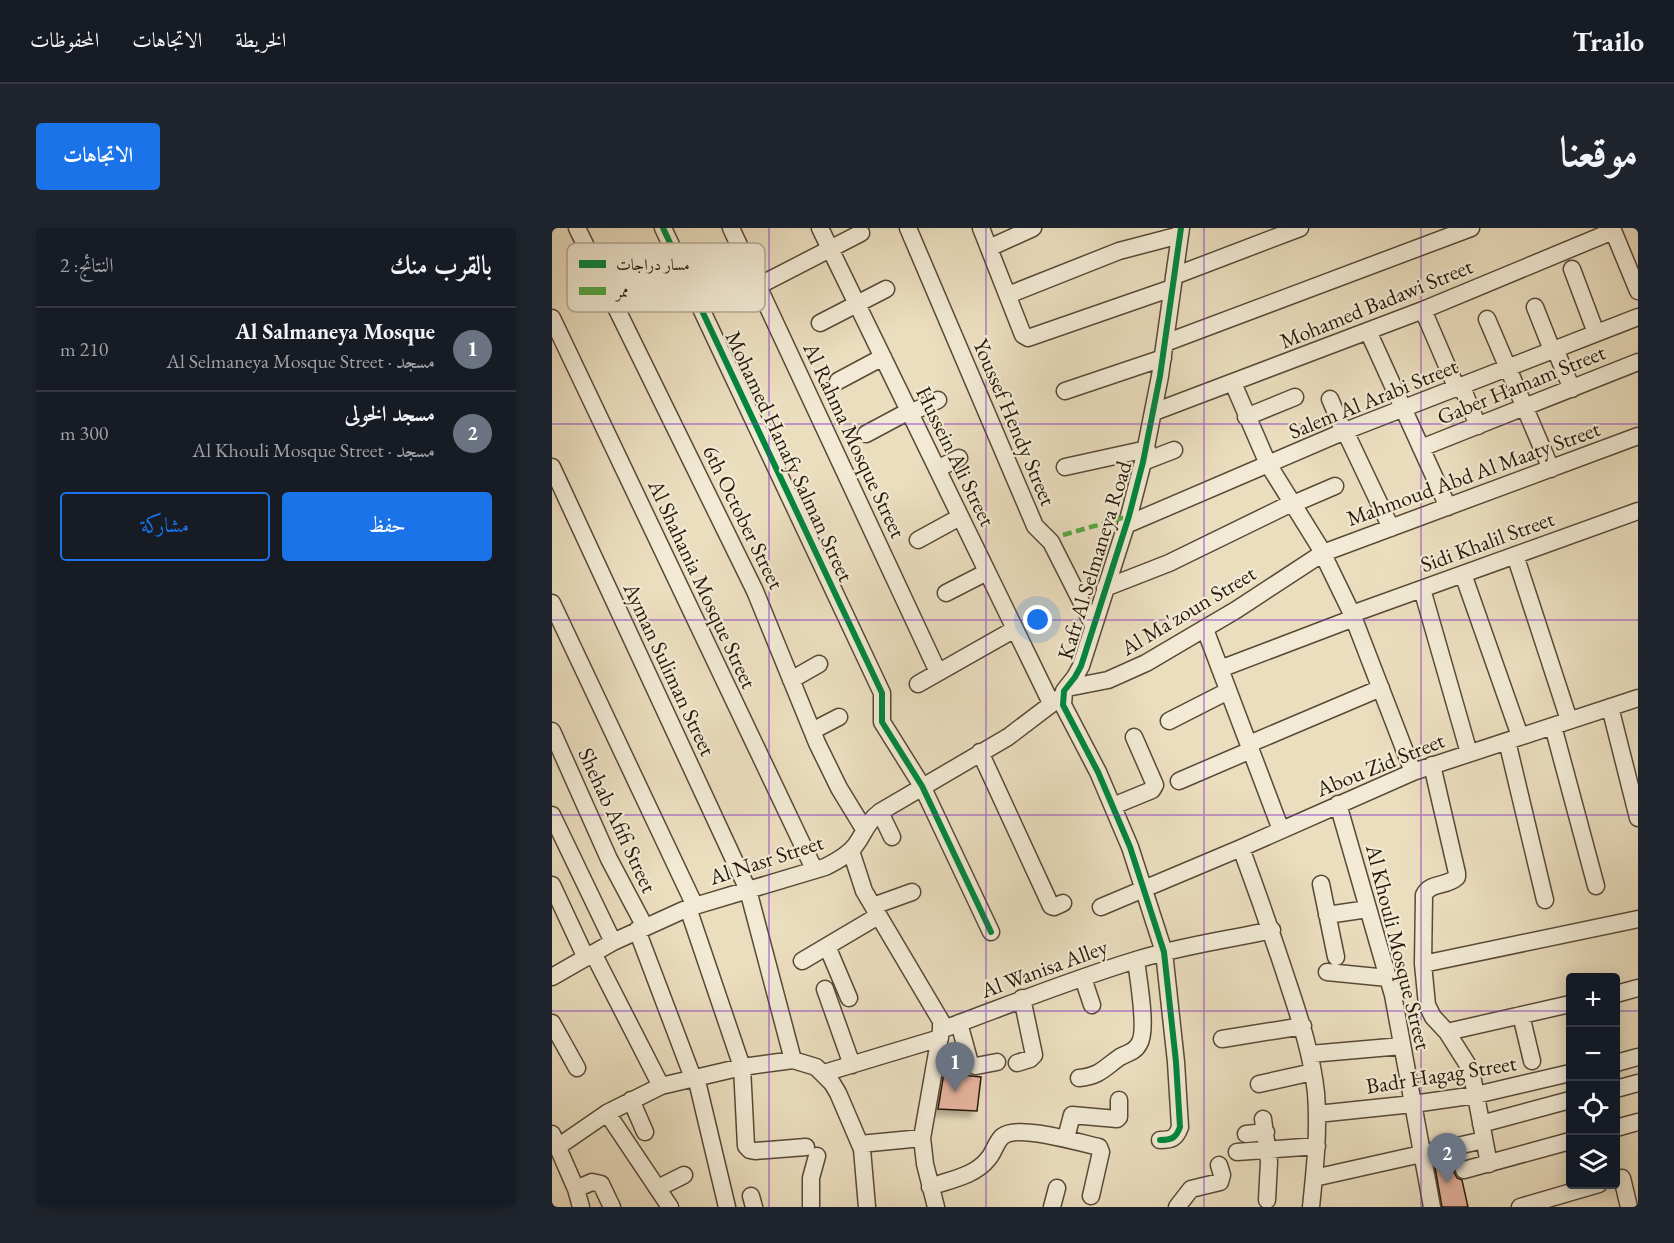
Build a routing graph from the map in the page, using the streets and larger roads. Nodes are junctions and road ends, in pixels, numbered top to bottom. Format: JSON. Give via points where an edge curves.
{"nodes":[{"id":1,"x":577,"y":228,"type":"edge"},
{"id":2,"x":663,"y":228,"type":"edge"},
{"id":3,"x":730,"y":228,"type":"edge"},
{"id":4,"x":820,"y":228,"type":"edge"},
{"id":5,"x":908,"y":228,"type":"edge"},
{"id":6,"x":981,"y":228,"type":"edge"},
{"id":7,"x":1033,"y":228,"type":"edge"},
{"id":8,"x":1300,"y":228,"type":"edge"},
{"id":9,"x":1471,"y":228,"type":"edge"},
{"id":10,"x":1613,"y":230,"type":"edge"},
{"id":11,"x":1180,"y":232,"type":"edge"},
{"id":12,"x":861,"y":233,"type":"dead end"},
{"id":13,"x":584,"y":243,"type":"edge"},
{"id":14,"x":670,"y":243,"type":"edge"},
{"id":15,"x":737,"y":243,"type":"edge"},
{"id":16,"x":989,"y":248,"type":"junction"},
{"id":17,"x":830,"y":249,"type":"junction"},
{"id":18,"x":1633,"y":262,"type":"edge"},
{"id":19,"x":1572,"y":269,"type":"dead end"},
{"id":20,"x":765,"y":282,"type":"edge"},
{"id":21,"x":1173,"y":282,"type":"junction"},
{"id":22,"x":886,"y":289,"type":"dead end"},
{"id":23,"x":1638,"y":291,"type":"edge"},
{"id":24,"x":1008,"y":295,"type":"junction"},
{"id":25,"x":765,"y":301,"type":"edge"},
{"id":26,"x":857,"y":304,"type":"junction"},
{"id":27,"x":1535,"y":307,"type":"dead end"},
{"id":28,"x":1423,"y":310,"type":"junction"},
{"id":29,"x":618,"y":312,"type":"edge"},
{"id":30,"x":703,"y":312,"type":"edge"},
{"id":31,"x":1638,"y":317,"type":"edge"},
{"id":32,"x":552,"y":318,"type":"edge"},
{"id":33,"x":1487,"y":319,"type":"dead end"},
{"id":34,"x":819,"y":323,"type":"dead end"},
{"id":35,"x":1368,"y":331,"type":"junction"},
{"id":36,"x":1596,"y":333,"type":"junction"},
{"id":37,"x":1554,"y":349,"type":"junction"},
{"id":38,"x":1164,"y":351,"type":"junction"},
{"id":39,"x":883,"y":357,"type":"junction"},
{"id":40,"x":1638,"y":362,"type":"edge"},
{"id":41,"x":1508,"y":368,"type":"junction"},
{"id":42,"x":838,"y":381,"type":"dead end"},
{"id":43,"x":1233,"y":383,"type":"junction"},
{"id":44,"x":1460,"y":388,"type":"junction"},
{"id":45,"x":1572,"y":389,"type":"junction"},
{"id":46,"x":1065,"y":391,"type":"dead end"},
{"id":47,"x":1295,"y":397,"type":"dead end"},
{"id":48,"x":1330,"y":399,"type":"dead end"},
{"id":49,"x":938,"y":400,"type":"dead end"},
{"id":50,"x":1525,"y":407,"type":"junction"},
{"id":51,"x":1403,"y":409,"type":"junction"},
{"id":52,"x":909,"y":412,"type":"junction"},
{"id":53,"x":1154,"y":412,"type":"junction"},
{"id":54,"x":1246,"y":417,"type":"junction"},
{"id":55,"x":1478,"y":426,"type":"junction"},
{"id":56,"x":1344,"y":432,"type":"junction"},
{"id":57,"x":866,"y":434,"type":"dead end"},
{"id":58,"x":1638,"y":436,"type":"edge"},
{"id":59,"x":1421,"y":448,"type":"junction"},
{"id":60,"x":1174,"y":450,"type":"dead end"},
{"id":61,"x":1145,"y":455,"type":"junction"},
{"id":62,"x":959,"y":458,"type":"dead end"},
{"id":63,"x":1268,"y":464,"type":"junction"},
{"id":64,"x":552,"y":467,"type":"edge"},
{"id":65,"x":1065,"y":467,"type":"dead end"},
{"id":66,"x":937,"y":469,"type":"junction"},
{"id":67,"x":1551,"y":469,"type":"junction"},
{"id":68,"x":1335,"y":486,"type":"dead end"},
{"id":69,"x":1293,"y":503,"type":"junction"},
{"id":70,"x":1448,"y":507,"type":"junction"},
{"id":71,"x":1638,"y":512,"type":"edge"},
{"id":72,"x":960,"y":517,"type":"junction"},
{"id":73,"x":1126,"y":525,"type":"junction"},
{"id":74,"x":1391,"y":528,"type":"junction"},
{"id":75,"x":918,"y":540,"type":"dead end"},
{"id":76,"x":1323,"y":553,"type":"junction"},
{"id":77,"x":1515,"y":555,"type":"junction"},
{"id":78,"x":987,"y":572,"type":"junction"},
{"id":79,"x":1463,"y":574,"type":"junction"},
{"id":80,"x":1105,"y":588,"type":"junction"},
{"id":81,"x":1422,"y":589,"type":"junction"},
{"id":82,"x":946,"y":593,"type":"dead end"},
{"id":83,"x":552,"y":603,"type":"edge"},
{"id":84,"x":1353,"y":616,"type":"junction"},
{"id":85,"x":1094,"y":625,"type":"junction"},
{"id":86,"x":1205,"y":628,"type":"junction"},
{"id":87,"x":1015,"y":629,"type":"junction"},
{"id":88,"x":819,"y":664,"type":"dead end"},
{"id":89,"x":1220,"y":669,"type":"junction"},
{"id":90,"x":938,"y":672,"type":"junction"},
{"id":91,"x":791,"y":680,"type":"junction"},
{"id":92,"x":918,"y":684,"type":"dead end"},
{"id":93,"x":1381,"y":688,"type":"junction"},
{"id":94,"x":1228,"y":691,"type":"junction"},
{"id":95,"x":1060,"y":696,"type":"junction"},
{"id":96,"x":1638,"y":698,"type":"edge"},
{"id":97,"x":1610,"y":707,"type":"junction"},
{"id":98,"x":839,"y":717,"type":"dead end"},
{"id":99,"x":1169,"y":721,"type":"dead end"},
{"id":100,"x":1561,"y":723,"type":"junction"},
{"id":101,"x":552,"y":731,"type":"edge"},
{"id":102,"x":812,"y":731,"type":"junction"},
{"id":103,"x":1134,"y":736,"type":"dead end"},
{"id":104,"x":1514,"y":739,"type":"junction"},
{"id":105,"x":1250,"y":747,"type":"junction"},
{"id":106,"x":980,"y":752,"type":"junction"},
{"id":107,"x":1469,"y":753,"type":"junction"},
{"id":108,"x":1432,"y":765,"type":"junction"},
{"id":109,"x":1413,"y":772,"type":"junction"},
{"id":110,"x":1179,"y":781,"type":"dead end"},
{"id":111,"x":922,"y":786,"type":"junction"},
{"id":112,"x":1338,"y":804,"type":"junction"},
{"id":113,"x":1113,"y":806,"type":"junction"},
{"id":114,"x":880,"y":812,"type":"junction"},
{"id":115,"x":552,"y":815,"type":"edge"},
{"id":116,"x":1638,"y":819,"type":"edge"},
{"id":117,"x":864,"y":829,"type":"junction"},
{"id":118,"x":1281,"y":830,"type":"junction"},
{"id":119,"x":892,"y":837,"type":"dead end"},
{"id":120,"x":1241,"y":848,"type":"junction"},
{"id":121,"x":851,"y":851,"type":"junction"},
{"id":122,"x":814,"y":869,"type":"junction"},
{"id":123,"x":1321,"y":884,"type":"dead end"},
{"id":124,"x":552,"y":885,"type":"edge"},
{"id":125,"x":1596,"y":886,"type":"dead end"},
{"id":126,"x":1145,"y":888,"type":"junction"},
{"id":127,"x":748,"y":890,"type":"junction"},
{"id":128,"x":912,"y":892,"type":"dead end"},
{"id":129,"x":1545,"y":900,"type":"dead end"},
{"id":130,"x":1063,"y":903,"type":"dead end"},
{"id":131,"x":692,"y":907,"type":"junction"},
{"id":132,"x":1101,"y":907,"type":"dead end"},
{"id":133,"x":1368,"y":909,"type":"junction"},
{"id":134,"x":875,"y":911,"type":"junction"},
{"id":135,"x":1327,"y":915,"type":"junction"},
{"id":136,"x":1638,"y":919,"type":"edge"},
{"id":137,"x":641,"y":928,"type":"junction"},
{"id":138,"x":1272,"y":930,"type":"junction"},
{"id":139,"x":990,"y":932,"type":"dead end"},
{"id":140,"x":613,"y":942,"type":"junction"},
{"id":141,"x":827,"y":946,"type":"junction"},
{"id":142,"x":1164,"y":952,"type":"junction"},
{"id":143,"x":590,"y":955,"type":"junction"},
{"id":144,"x":1136,"y":960,"type":"junction"},
{"id":145,"x":802,"y":962,"type":"dead end"},
{"id":146,"x":1423,"y":964,"type":"junction"},
{"id":147,"x":552,"y":978,"type":"edge"},
{"id":148,"x":1083,"y":978,"type":"junction"},
{"id":149,"x":1388,"y":978,"type":"junction"},
{"id":150,"x":1638,"y":988,"type":"edge"},
{"id":151,"x":825,"y":989,"type":"dead end"},
{"id":152,"x":1620,"y":992,"type":"edge"},
{"id":153,"x":849,"y":998,"type":"dead end"},
{"id":154,"x":1022,"y":998,"type":"junction"},
{"id":155,"x":1092,"y":1005,"type":"dead end"},
{"id":156,"x":1566,"y":1005,"type":"edge"},
{"id":157,"x":1521,"y":1015,"type":"junction"},
{"id":158,"x":552,"y":1023,"type":"edge"},
{"id":159,"x":959,"y":1023,"type":"junction"},
{"id":160,"x":1303,"y":1026,"type":"junction"},
{"id":161,"x":1447,"y":1032,"type":"junction"},
{"id":162,"x":940,"y":1034,"type":"junction"},
{"id":163,"x":1031,"y":1036,"type":"junction"},
{"id":164,"x":1048,"y":1037,"type":"dead end"},
{"id":165,"x":1222,"y":1039,"type":"dead end"},
{"id":166,"x":1402,"y":1046,"type":"junction"},
{"id":167,"x":1310,"y":1054,"type":"junction"},
{"id":168,"x":1638,"y":1058,"type":"edge"},
{"id":169,"x":793,"y":1060,"type":"junction"},
{"id":170,"x":1532,"y":1061,"type":"dead end"},
{"id":171,"x":998,"y":1062,"type":"dead end"},
{"id":172,"x":1620,"y":1062,"type":"edge"},
{"id":173,"x":1017,"y":1063,"type":"dead end"},
{"id":174,"x":852,"y":1065,"type":"junction"},
{"id":175,"x":742,"y":1067,"type":"junction"},
{"id":176,"x":577,"y":1068,"type":"dead end"},
{"id":177,"x":1313,"y":1072,"type":"junction"},
{"id":178,"x":824,"y":1073,"type":"junction"},
{"id":179,"x":1566,"y":1074,"type":"edge"},
{"id":180,"x":695,"y":1077,"type":"junction"},
{"id":181,"x":1078,"y":1077,"type":"dead end"},
{"id":182,"x":1638,"y":1083,"type":"edge"},
{"id":183,"x":1259,"y":1084,"type":"dead end"},
{"id":184,"x":661,"y":1086,"type":"junction"},
{"id":185,"x":1620,"y":1088,"type":"edge"},
{"id":186,"x":1476,"y":1095,"type":"junction"},
{"id":187,"x":631,"y":1100,"type":"junction"},
{"id":188,"x":1119,"y":1100,"type":"dead end"},
{"id":189,"x":1566,"y":1102,"type":"edge"},
{"id":190,"x":1413,"y":1104,"type":"junction"},
{"id":191,"x":607,"y":1113,"type":"junction"},
{"id":192,"x":1317,"y":1114,"type":"junction"},
{"id":193,"x":1638,"y":1122,"type":"edge"},
{"id":194,"x":1620,"y":1127,"type":"edge"},
{"id":195,"x":645,"y":1132,"type":"dead end"},
{"id":196,"x":1483,"y":1132,"type":"junction"},
{"id":197,"x":1246,"y":1134,"type":"dead end"},
{"id":198,"x":922,"y":1138,"type":"junction"},
{"id":199,"x":1066,"y":1138,"type":"junction"},
{"id":200,"x":859,"y":1139,"type":"junction"},
{"id":201,"x":555,"y":1140,"type":"edge"},
{"id":202,"x":1160,"y":1140,"type":"dead end"},
{"id":203,"x":1566,"y":1142,"type":"edge"},
{"id":204,"x":1317,"y":1146,"type":"junction"},
{"id":205,"x":1268,"y":1149,"type":"junction"},
{"id":206,"x":1238,"y":1152,"type":"dead end"},
{"id":207,"x":1422,"y":1153,"type":"junction"},
{"id":208,"x":1489,"y":1164,"type":"junction"},
{"id":209,"x":1219,"y":1165,"type":"dead end"},
{"id":210,"x":1464,"y":1170,"type":"dead end"},
{"id":211,"x":684,"y":1175,"type":"dead end"},
{"id":212,"x":1625,"y":1177,"type":"edge"},
{"id":213,"x":1314,"y":1178,"type":"junction"},
{"id":214,"x":930,"y":1187,"type":"junction"},
{"id":215,"x":658,"y":1188,"type":"junction"},
{"id":216,"x":1057,"y":1188,"type":"dead end"},
{"id":217,"x":576,"y":1189,"type":"junction"},
{"id":218,"x":1592,"y":1189,"type":"edge"},
{"id":219,"x":1091,"y":1196,"type":"dead end"},
{"id":220,"x":1267,"y":1200,"type":"dead end"},
{"id":221,"x":1572,"y":1200,"type":"edge"},
{"id":222,"x":581,"y":1207,"type":"edge"},
{"id":223,"x":612,"y":1207,"type":"edge"},
{"id":224,"x":670,"y":1207,"type":"edge"},
{"id":225,"x":727,"y":1207,"type":"edge"},
{"id":226,"x":811,"y":1207,"type":"edge"},
{"id":227,"x":865,"y":1207,"type":"edge"},
{"id":228,"x":936,"y":1207,"type":"edge"},
{"id":229,"x":1052,"y":1207,"type":"edge"},
{"id":230,"x":1178,"y":1207,"type":"edge"},
{"id":231,"x":1311,"y":1207,"type":"edge"},
{"id":232,"x":1432,"y":1207,"type":"edge"},
{"id":233,"x":1520,"y":1207,"type":"edge"},
{"id":234,"x":1629,"y":1207,"type":"edge"}],
"edges":[{"from":1,"to":13,"type":"street","name":"6th October Street"},
{"from":2,"to":14,"type":"street","name":"Mohamed Hanafy Salman Street"},
{"from":3,"to":15,"type":"street","name":"Al Rahma Mosque Street"},
{"from":4,"to":17,"type":"street","name":"Hussein Ali Street"},
{"from":5,"to":85,"type":"street","name":"Youssef Hendy Street","via":[[1035,526],[1051,542]]},
{"from":6,"to":16,"type":"street"},
{"from":7,"to":16,"type":"street"},
{"from":8,"to":21,"type":"street"},
{"from":9,"to":38,"type":"street"},
{"from":10,"to":18,"type":"street"},
{"from":10,"to":28,"type":"street","name":"Mohamed Badawi Street"},
{"from":11,"to":21,"type":"street","name":"Kafr Al Selmaneya Road"},
{"from":11,"to":24,"type":"street","via":[[1119,251]]},
{"from":12,"to":17,"type":"street"},
{"from":16,"to":24,"type":"street"},
{"from":17,"to":20,"type":"street"},
{"from":17,"to":26,"type":"street","name":"Hussein Ali Street"},
{"from":18,"to":23,"type":"street"},
{"from":19,"to":36,"type":"street"},
{"from":21,"to":24,"type":"street","via":[[1031,338],[1023,335]]},
{"from":21,"to":38,"type":"street","name":"Kafr Al Selmaneya Road"},
{"from":22,"to":26,"type":"street"},
{"from":25,"to":90,"type":"street","name":"Al Rahma Mosque Street"},
{"from":26,"to":34,"type":"street"},
{"from":26,"to":39,"type":"street","name":"Hussein Ali Street"},
{"from":27,"to":37,"type":"street"},
{"from":28,"to":35,"type":"street","name":"Mohamed Badawi Street"},
{"from":28,"to":44,"type":"street"},
{"from":29,"to":91,"type":"street","name":"6th October Street","via":[[755,591]]},
{"from":30,"to":111,"type":"street","name":"Mohamed Hanafy Salman Street","via":[[882,693],[882,722]]},
{"from":31,"to":36,"type":"street","name":"Salem Al Arabi Street"},
{"from":32,"to":122,"type":"street","name":"Al Shahania Mosque Street"},
{"from":33,"to":41,"type":"street"},
{"from":35,"to":43,"type":"street","name":"Mohamed Badawi Street"},
{"from":35,"to":51,"type":"street"},
{"from":36,"to":37,"type":"street","name":"Salem Al Arabi Street"},
{"from":37,"to":41,"type":"street","name":"Salem Al Arabi Street"},
{"from":37,"to":45,"type":"street"},
{"from":38,"to":46,"type":"street"},
{"from":38,"to":53,"type":"street","name":"Kafr Al Selmaneya Road"},
{"from":39,"to":42,"type":"street"},
{"from":39,"to":52,"type":"street","name":"Hussein Ali Street"},
{"from":40,"to":45,"type":"street","name":"Gaber Hamam Street"},
{"from":41,"to":44,"type":"street","name":"Salem Al Arabi Street"},
{"from":41,"to":50,"type":"street"},
{"from":43,"to":53,"type":"street","name":"Mohamed Badawi Street"},
{"from":43,"to":54,"type":"street"},
{"from":44,"to":51,"type":"street","name":"Salem Al Arabi Street"},
{"from":44,"to":55,"type":"street"},
{"from":45,"to":50,"type":"street","name":"Gaber Hamam Street"},
{"from":47,"to":54,"type":"street"},
{"from":48,"to":56,"type":"street"},
{"from":49,"to":52,"type":"street"},
{"from":50,"to":55,"type":"street","name":"Gaber Hamam Street"},
{"from":50,"to":67,"type":"street"},
{"from":51,"to":56,"type":"street","name":"Salem Al Arabi Street"},
{"from":51,"to":59,"type":"street"},
{"from":52,"to":57,"type":"street"},
{"from":52,"to":66,"type":"street","name":"Hussein Ali Street"},
{"from":53,"to":61,"type":"street","name":"Kafr Al Selmaneya Road"},
{"from":54,"to":63,"type":"street"},
{"from":55,"to":59,"type":"street","name":"Gaber Hamam Street"},
{"from":56,"to":63,"type":"street","name":"Salem Al Arabi Street"},
{"from":56,"to":74,"type":"street"},
{"from":58,"to":67,"type":"street","name":"Mahmoud Abd Al Maaty Street"},
{"from":59,"to":70,"type":"street"},
{"from":60,"to":61,"type":"street"},
{"from":61,"to":65,"type":"street"},
{"from":61,"to":73,"type":"street","name":"Kafr Al Selmaneya Road"},
{"from":62,"to":66,"type":"street"},
{"from":63,"to":69,"type":"street"},
{"from":63,"to":73,"type":"street","name":"Salem Al Arabi Street"},
{"from":64,"to":127,"type":"street","name":"Ayman Suliman Street"},
{"from":66,"to":72,"type":"street","name":"Hussein Ali Street"},
{"from":67,"to":70,"type":"street","name":"Mahmoud Abd Al Maaty Street"},
{"from":68,"to":69,"type":"street"},
{"from":69,"to":76,"type":"street"},
{"from":69,"to":80,"type":"street"},
{"from":70,"to":74,"type":"street","name":"Mahmoud Abd Al Maaty Street"},
{"from":71,"to":77,"type":"street","name":"Sidi Khalil Street"},
{"from":72,"to":75,"type":"street"},
{"from":72,"to":78,"type":"street","name":"Hussein Ali Street"},
{"from":73,"to":80,"type":"street","name":"Kafr Al Selmaneya Road"},
{"from":74,"to":76,"type":"street","name":"Mahmoud Abd Al Maaty Street"},
{"from":76,"to":84,"type":"street"},
{"from":76,"to":86,"type":"street","name":"Al Ma'zoun Street"},
{"from":77,"to":79,"type":"street","name":"Sidi Khalil Street"},
{"from":77,"to":100,"type":"street"},
{"from":78,"to":82,"type":"street"},
{"from":78,"to":87,"type":"street","name":"Hussein Ali Street"},
{"from":79,"to":81,"type":"street","name":"Sidi Khalil Street"},
{"from":79,"to":104,"type":"street"},
{"from":80,"to":85,"type":"street","name":"Kafr Al Selmaneya Road"},
{"from":81,"to":84,"type":"street","name":"Sidi Khalil Street"},
{"from":81,"to":107,"type":"street"},
{"from":83,"to":131,"type":"street"},
{"from":84,"to":89,"type":"street","name":"Sidi Khalil Street"},
{"from":84,"to":93,"type":"street"},
{"from":85,"to":95,"type":"street","name":"Kafr Al Selmaneya Road","via":[[1081,666]]},
{"from":86,"to":89,"type":"street"},
{"from":86,"to":95,"type":"street","name":"Al Ma'zoun Street","via":[[1127,672]]},
{"from":87,"to":90,"type":"street"},
{"from":87,"to":95,"type":"street","name":"Hussein Ali Street"},
{"from":88,"to":91,"type":"street"},
{"from":89,"to":94,"type":"street"},
{"from":90,"to":92,"type":"street"},
{"from":91,"to":102,"type":"street","name":"6th October Street"},
{"from":93,"to":105,"type":"street"},
{"from":93,"to":109,"type":"street"},
{"from":94,"to":99,"type":"street"},
{"from":94,"to":105,"type":"street"},
{"from":95,"to":106,"type":"street","name":"Al Nasr Street","via":[[1023,726]]},
{"from":95,"to":113,"type":"street"},
{"from":96,"to":97,"type":"street","name":"Abou Zid Street"},
{"from":97,"to":100,"type":"street","name":"Abou Zid Street"},
{"from":97,"to":116,"type":"street"},
{"from":98,"to":102,"type":"street"},
{"from":100,"to":104,"type":"street","name":"Abou Zid Street"},
{"from":100,"to":125,"type":"street"},
{"from":101,"to":137,"type":"street","name":"Shehab Afifi Street"},
{"from":102,"to":117,"type":"street","name":"6th October Street"},
{"from":103,"to":113,"type":"street","via":[[1155,785]]},
{"from":104,"to":107,"type":"street","name":"Abou Zid Street"},
{"from":104,"to":129,"type":"street"},
{"from":105,"to":110,"type":"street"},
{"from":105,"to":118,"type":"street"},
{"from":106,"to":111,"type":"street","name":"Al Nasr Street"},
{"from":106,"to":130,"type":"street","via":[[1051,906]]},
{"from":107,"to":108,"type":"street","name":"Abou Zid Street"},
{"from":108,"to":109,"type":"street","name":"Abou Zid Street"},
{"from":108,"to":146,"type":"street","via":[[1457,877],[1425,892]]},
{"from":109,"to":112,"type":"street","name":"Abou Zid Street"},
{"from":111,"to":114,"type":"street","name":"Al Nasr Street"},
{"from":111,"to":139,"type":"street","name":"Mohamed Hanafy Salman Street"},
{"from":112,"to":118,"type":"street","name":"Abou Zid Street"},
{"from":112,"to":133,"type":"street","name":"Al Khouli Mosque Street"},
{"from":113,"to":126,"type":"street"},
{"from":114,"to":117,"type":"street","name":"Al Nasr Street"},
{"from":114,"to":119,"type":"street"},
{"from":115,"to":140,"type":"street"},
{"from":117,"to":121,"type":"street","name":"Al Nasr Street"},
{"from":118,"to":120,"type":"street","name":"Abou Zid Street"},
{"from":120,"to":126,"type":"street","name":"Abou Zid Street"},
{"from":120,"to":138,"type":"street"},
{"from":121,"to":122,"type":"street","name":"Al Nasr Street","via":[[825,867]]},
{"from":121,"to":134,"type":"street"},
{"from":122,"to":127,"type":"street","name":"Al Nasr Street"},
{"from":123,"to":135,"type":"street"},
{"from":124,"to":143,"type":"street"},
{"from":126,"to":132,"type":"street","name":"Abou Zid Street"},
{"from":126,"to":142,"type":"street"},
{"from":127,"to":131,"type":"street","name":"Al Nasr Street"},
{"from":127,"to":169,"type":"street","name":"Ayman Suliman Street"},
{"from":128,"to":134,"type":"street"},
{"from":131,"to":137,"type":"street","name":"Al Nasr Street"},
{"from":131,"to":175,"type":"street"},
{"from":133,"to":135,"type":"street"},
{"from":133,"to":149,"type":"street","name":"Al Khouli Mosque Street"},
{"from":134,"to":141,"type":"street"},
{"from":134,"to":162,"type":"street","via":[[937,1011]]},
{"from":135,"to":149,"type":"street","via":[[1331,964]]},
{"from":136,"to":146,"type":"street"},
{"from":137,"to":140,"type":"street","name":"Al Nasr Street"},
{"from":137,"to":180,"type":"street","name":"Shehab Afifi Street"},
{"from":138,"to":142,"type":"street","name":"Al Wanisa Alley"},
{"from":138,"to":160,"type":"street"},
{"from":140,"to":143,"type":"street","name":"Al Nasr Street"},
{"from":141,"to":145,"type":"street"},
{"from":141,"to":153,"type":"street"},
{"from":142,"to":144,"type":"street","name":"Al Wanisa Alley"},
{"from":142,"to":202,"type":"street","via":[[1180,1127],[1177,1135]]},
{"from":143,"to":147,"type":"street","name":"Al Nasr Street"},
{"from":143,"to":184,"type":"street"},
{"from":144,"to":148,"type":"street","name":"Al Wanisa Alley"},
{"from":144,"to":181,"type":"street","via":[[1144,1028],[1140,1044],[1101,1072]]},
{"from":146,"to":161,"type":"street","via":[[1429,1011]]},
{"from":148,"to":154,"type":"street","name":"Al Wanisa Alley"},
{"from":148,"to":155,"type":"street"},
{"from":149,"to":166,"type":"street","name":"Al Khouli Mosque Street"},
{"from":150,"to":152,"type":"street"},
{"from":151,"to":174,"type":"street"},
{"from":154,"to":159,"type":"street","name":"Al Wanisa Alley"},
{"from":154,"to":163,"type":"street"},
{"from":156,"to":157,"type":"street"},
{"from":157,"to":161,"type":"street"},
{"from":157,"to":170,"type":"street"},
{"from":158,"to":176,"type":"street"},
{"from":159,"to":162,"type":"street","name":"Al Wanisa Alley"},
{"from":159,"to":171,"type":"street","via":[[970,1063],[976,1066]]},
{"from":160,"to":165,"type":"street"},
{"from":160,"to":167,"type":"street"},
{"from":161,"to":186,"type":"street","via":[[1471,1070]]},
{"from":162,"to":174,"type":"street","name":"Al Wanisa Alley"},
{"from":162,"to":198,"type":"street"},
{"from":163,"to":164,"type":"street"},
{"from":163,"to":173,"type":"street","via":[[1034,1055]]},
{"from":166,"to":167,"type":"street"},
{"from":166,"to":190,"type":"street","name":"Al Khouli Mosque Street"},
{"from":167,"to":177,"type":"street"},
{"from":168,"to":172,"type":"street"},
{"from":169,"to":175,"type":"street"},
{"from":169,"to":178,"type":"street"},
{"from":174,"to":178,"type":"street","name":"Al Wanisa Alley"},
{"from":175,"to":180,"type":"street"},
{"from":175,"to":226,"type":"street","via":[[746,1146],[756,1151],[812,1152]]},
{"from":177,"to":183,"type":"street"},
{"from":177,"to":192,"type":"street"},
{"from":178,"to":200,"type":"street"},
{"from":179,"to":186,"type":"street","name":"Badr Hagag Street"},
{"from":180,"to":184,"type":"street"},
{"from":180,"to":225,"type":"street","name":"Shehab Afifi Street"},
{"from":182,"to":185,"type":"street"},
{"from":184,"to":187,"type":"street"},
{"from":186,"to":190,"type":"street","name":"Badr Hagag Street"},
{"from":186,"to":196,"type":"street"},
{"from":187,"to":191,"type":"street"},
{"from":187,"to":195,"type":"street"},
{"from":188,"to":199,"type":"street","via":[[1117,1119],[1073,1114]]},
{"from":189,"to":196,"type":"street"},
{"from":190,"to":192,"type":"street","name":"Badr Hagag Street"},
{"from":190,"to":207,"type":"street","name":"Al Khouli Mosque Street"},
{"from":191,"to":201,"type":"street"},
{"from":191,"to":215,"type":"street"},
{"from":192,"to":204,"type":"street"},
{"from":193,"to":194,"type":"street"},
{"from":196,"to":207,"type":"street"},
{"from":196,"to":208,"type":"street"},
{"from":197,"to":205,"type":"street","via":[[1265,1125]]},
{"from":198,"to":200,"type":"street"},
{"from":198,"to":214,"type":"street"},
{"from":199,"to":214,"type":"street","via":[[1007,1134],[973,1172]]},
{"from":199,"to":219,"type":"street","via":[[1101,1149]]},
{"from":200,"to":227,"type":"street"},
{"from":201,"to":217,"type":"street"},
{"from":203,"to":208,"type":"street"},
{"from":204,"to":205,"type":"street"},
{"from":204,"to":213,"type":"street"},
{"from":205,"to":206,"type":"street"},
{"from":205,"to":220,"type":"street"},
{"from":207,"to":213,"type":"street"},
{"from":207,"to":232,"type":"street","name":"Al Khouli Mosque Street"},
{"from":208,"to":210,"type":"street"},
{"from":209,"to":230,"type":"street","via":[[1220,1182],[1191,1189]]},
{"from":211,"to":215,"type":"street"},
{"from":212,"to":234,"type":"street"},
{"from":213,"to":231,"type":"street"},
{"from":214,"to":228,"type":"street"},
{"from":215,"to":224,"type":"street"},
{"from":216,"to":229,"type":"street"},
{"from":217,"to":222,"type":"street"},
{"from":217,"to":223,"type":"street","via":[[592,1182],[601,1184]]},
{"from":218,"to":221,"type":"street"},
{"from":221,"to":233,"type":"street"}]}
